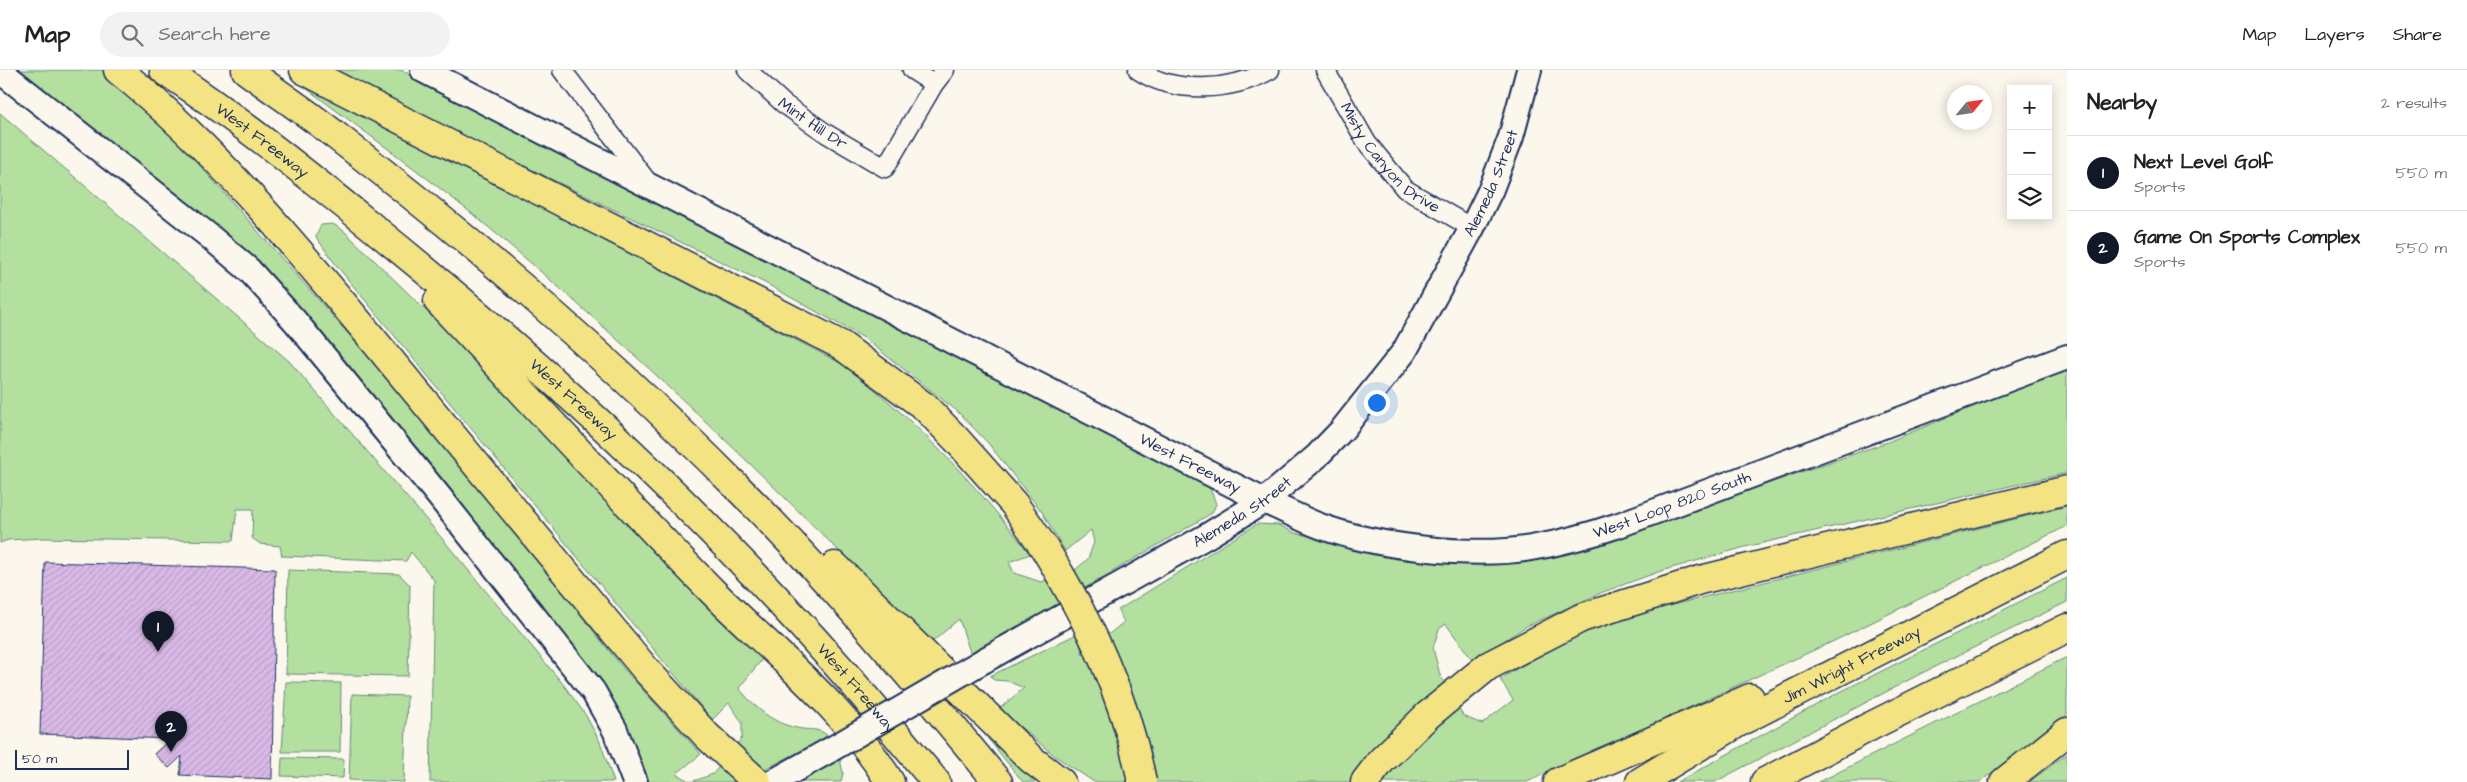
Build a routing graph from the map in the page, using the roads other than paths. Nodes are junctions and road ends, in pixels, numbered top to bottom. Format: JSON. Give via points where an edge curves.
{"nodes":[{"id":1,"x":118,"y":70,"type":"edge"},
{"id":2,"x":164,"y":70,"type":"edge"},
{"id":3,"x":246,"y":70,"type":"edge"},
{"id":4,"x":304,"y":70,"type":"edge"},
{"id":5,"x":423,"y":70,"type":"edge"},
{"id":6,"x":562,"y":70,"type":"edge"},
{"id":7,"x":746,"y":70,"type":"edge"},
{"id":8,"x":912,"y":70,"type":"edge"},
{"id":9,"x":945,"y":70,"type":"edge"},
{"id":10,"x":1138,"y":70,"type":"edge"},
{"id":11,"x":1270,"y":70,"type":"edge"},
{"id":12,"x":1325,"y":70,"type":"edge"},
{"id":13,"x":1529,"y":70,"type":"edge"},
{"id":14,"x":0,"y":71,"type":"edge"},
{"id":15,"x":934,"y":84,"type":"junction"},
{"id":16,"x":650,"y":186,"type":"junction"},
{"id":17,"x":1472,"y":228,"type":"junction"},
{"id":18,"x":398,"y":248,"type":"junction"},
{"id":19,"x":2067,"y":358,"type":"edge"},
{"id":20,"x":740,"y":489,"type":"junction"},
{"id":21,"x":2067,"y":490,"type":"edge"},
{"id":22,"x":1264,"y":501,"type":"junction"},
{"id":23,"x":2067,"y":555,"type":"edge"},
{"id":24,"x":2067,"y":628,"type":"edge"},
{"id":25,"x":1823,"y":679,"type":"junction"},
{"id":26,"x":2067,"y":732,"type":"edge"},
{"id":27,"x":1822,"y":751,"type":"junction"},
{"id":28,"x":635,"y":782,"type":"edge"},
{"id":29,"x":757,"y":782,"type":"edge"},
{"id":30,"x":773,"y":782,"type":"edge"},
{"id":31,"x":890,"y":782,"type":"edge"},
{"id":32,"x":936,"y":782,"type":"edge"},
{"id":33,"x":998,"y":782,"type":"edge"},
{"id":34,"x":1061,"y":782,"type":"edge"},
{"id":35,"x":1142,"y":782,"type":"edge"},
{"id":36,"x":1364,"y":782,"type":"edge"},
{"id":37,"x":1558,"y":782,"type":"edge"},
{"id":38,"x":1640,"y":782,"type":"edge"},
{"id":39,"x":1765,"y":782,"type":"edge"},
{"id":40,"x":1789,"y":782,"type":"edge"},
{"id":41,"x":2004,"y":782,"type":"edge"}],
"edges":[{"from":1,"to":29,"type":"highway","via":[[154,98],[282,230],[641,664],[707,736]]},
{"from":2,"to":18,"type":"highway","name":"West Freeway","via":[[295,165]]},
{"from":3,"to":20,"type":"highway","via":[[448,224],[645,398]]},
{"from":4,"to":35,"type":"highway","bridge":true,"via":[[841,345],[925,407],[1014,504],[1076,599],[1119,699]]},
{"from":5,"to":16,"type":"main road","name":"West Freeway"},
{"from":6,"to":16,"type":"street"},
{"from":7,"to":15,"type":"street","name":"Mint Hill Dr","via":[[784,104],[885,168]]},
{"from":8,"to":15,"type":"street"},
{"from":9,"to":15,"type":"street"},
{"from":10,"to":11,"type":"street","via":[[1149,78],[1186,87],[1220,86]]},
{"from":12,"to":17,"type":"street","name":"Misty Canyon Drive","via":[[1367,143],[1405,189]]},
{"from":13,"to":17,"type":"main road","name":"Alemeda Street","via":[[1511,137]]},
{"from":14,"to":28,"type":"main road","via":[[209,236],[249,270],[295,321],[593,691],[615,730]]},
{"from":16,"to":22,"type":"main road","name":"West Freeway"},
{"from":17,"to":22,"type":"main road","name":"Alemeda Street","via":[[1404,352],[1342,430]]},
{"from":18,"to":31,"type":"highway","via":[[433,296],[713,591],[822,698],[868,749]]},
{"from":18,"to":32,"type":"highway","name":"West Freeway","via":[[600,422],[709,529],[837,664]]},
{"from":19,"to":22,"type":"main road","name":"West Loop 820 South","via":[[1619,526],[1529,549],[1425,549],[1363,538],[1320,526]]},
{"from":20,"to":33,"type":"highway","via":[[900,662]]},
{"from":20,"to":34,"type":"highway","via":[[764,498],[798,529],[1031,759]]},
{"from":21,"to":36,"type":"highway","via":[[1700,580],[1581,618],[1488,666],[1428,715]]},
{"from":22,"to":30,"type":"main road","name":"Alemeda Street","bridge":true},
{"from":23,"to":25,"type":"highway","name":"Jim Wright Freeway"},
{"from":24,"to":27,"type":"highway"},
{"from":25,"to":37,"type":"highway","via":[[1785,683]]},
{"from":25,"to":38,"type":"highway","name":"Jim Wright Freeway","via":[[1741,721]]},
{"from":26,"to":41,"type":"highway"},
{"from":27,"to":39,"type":"highway"},
{"from":27,"to":40,"type":"highway"}]}
